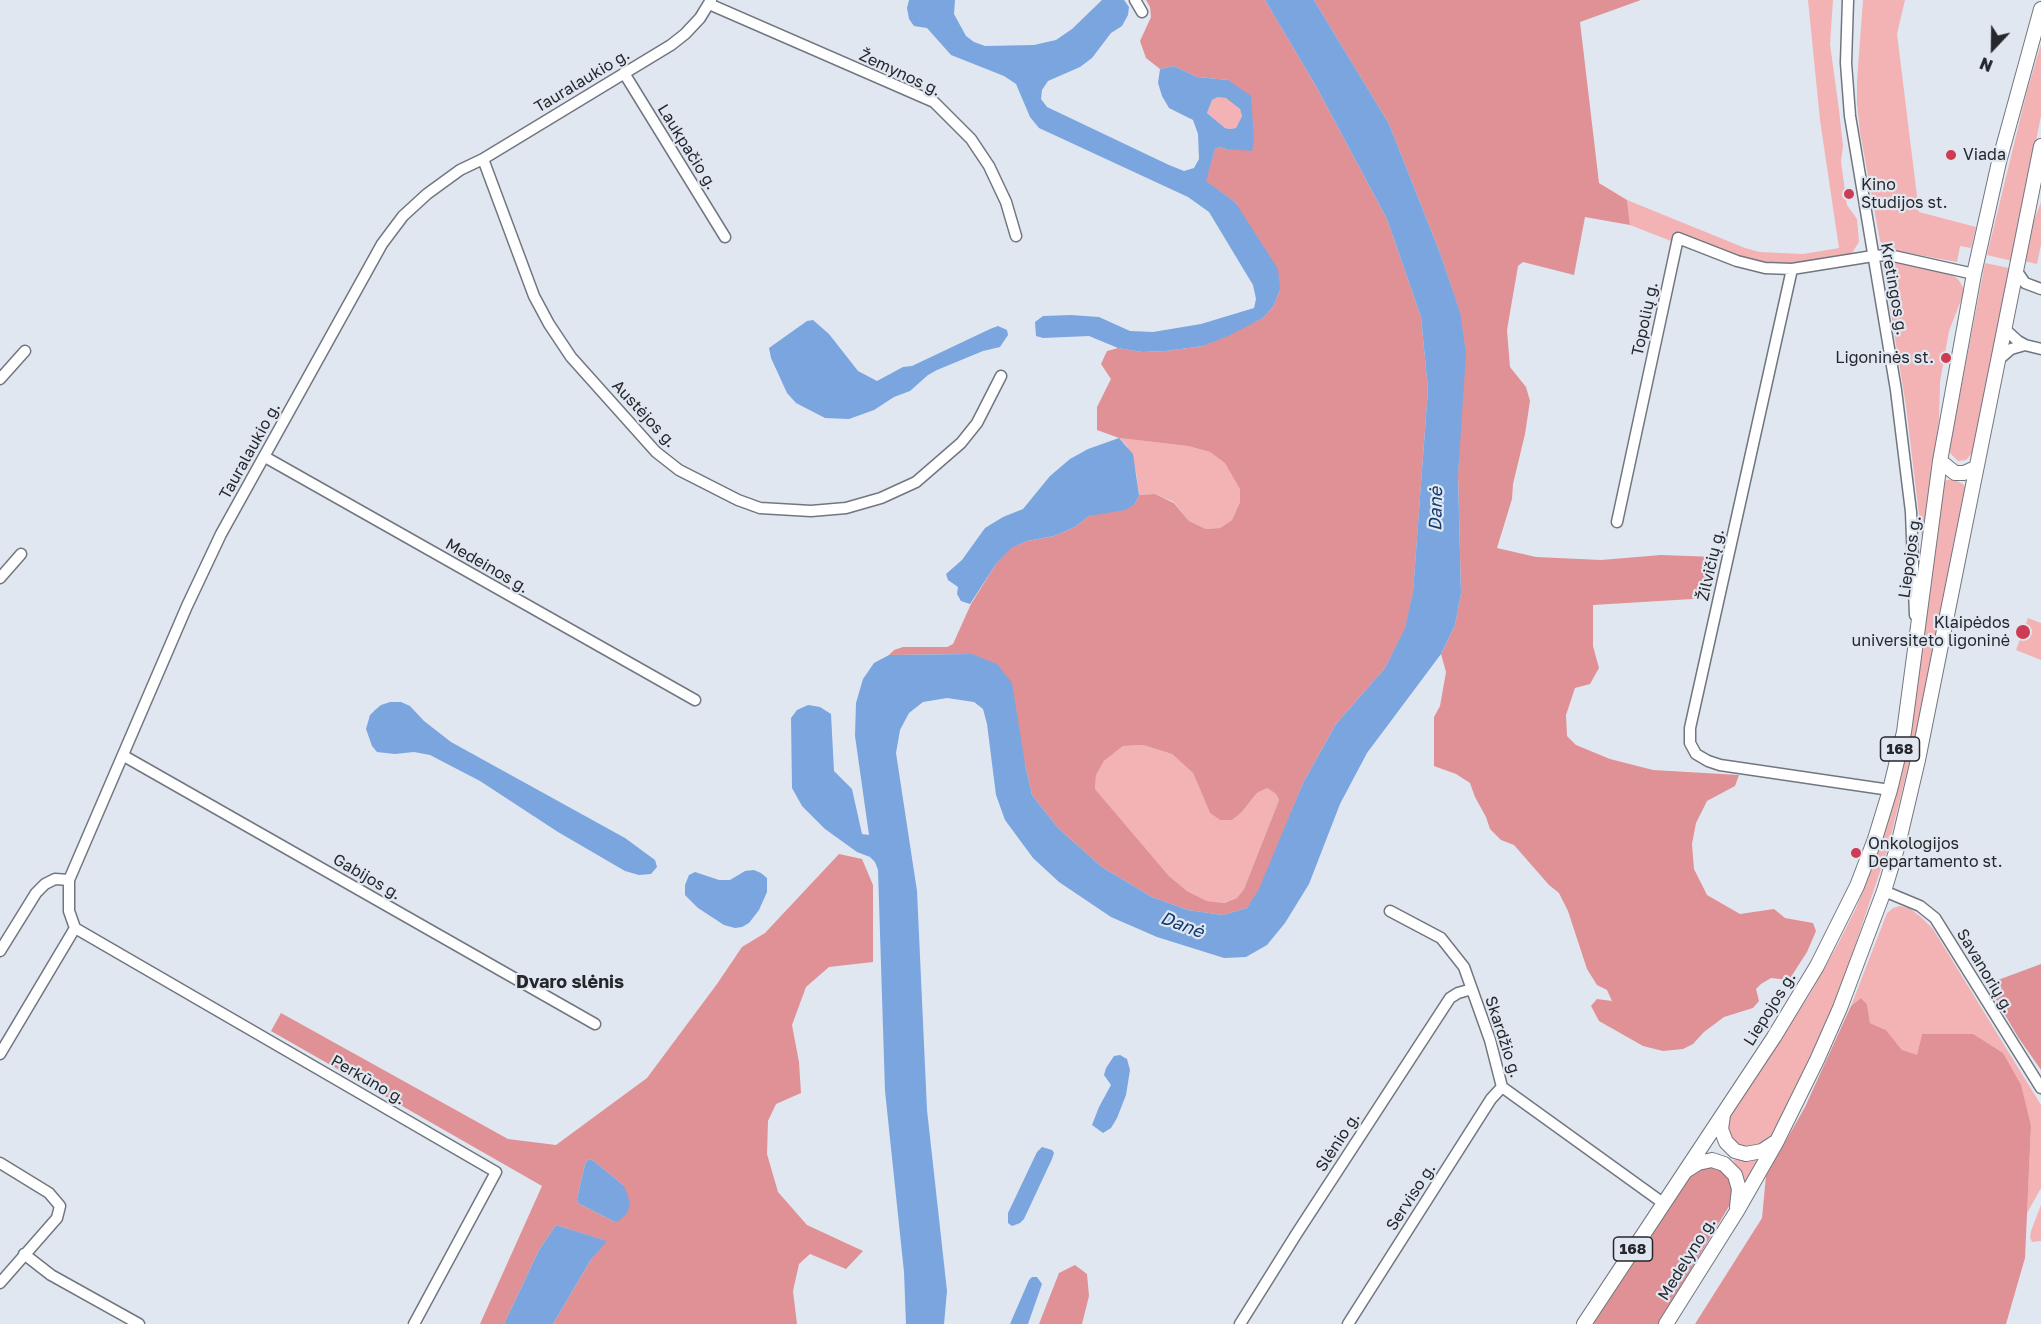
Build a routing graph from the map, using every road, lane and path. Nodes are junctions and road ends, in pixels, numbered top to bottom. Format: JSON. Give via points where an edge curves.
{"nodes":[{"id":1,"x":1135,"y":0,"type":"edge"},
{"id":2,"x":1850,"y":0,"type":"edge"},
{"id":3,"x":2040,"y":0,"type":"edge"},
{"id":4,"x":710,"y":2,"type":"edge"},
{"id":5,"x":2041,"y":7,"type":"edge"},
{"id":6,"x":1142,"y":12,"type":"dead end"},
{"id":7,"x":624,"y":73,"type":"junction"},
{"id":8,"x":2041,"y":146,"type":"edge"},
{"id":9,"x":483,"y":159,"type":"junction"},
{"id":10,"x":1016,"y":236,"type":"dead end"},
{"id":11,"x":725,"y":237,"type":"dead end"},
{"id":12,"x":1873,"y":256,"type":"junction"},
{"id":13,"x":1792,"y":269,"type":"junction"},
{"id":14,"x":2016,"y":270,"type":"junction"},
{"id":15,"x":1974,"y":274,"type":"junction"},
{"id":16,"x":2036,"y":287,"type":"edge"},
{"id":17,"x":2008,"y":307,"type":"junction"},
{"id":18,"x":2004,"y":326,"type":"junction"},
{"id":19,"x":2025,"y":345,"type":"junction"},
{"id":20,"x":2041,"y":349,"type":"edge"},
{"id":21,"x":26,"y":351,"type":"dead end"},
{"id":22,"x":1997,"y":361,"type":"junction"},
{"id":23,"x":1001,"y":376,"type":"dead end"},
{"id":24,"x":0,"y":379,"type":"edge"},
{"id":25,"x":265,"y":457,"type":"junction"},
{"id":26,"x":1940,"y":461,"type":"junction"},
{"id":27,"x":1975,"y":468,"type":"junction"},
{"id":28,"x":1617,"y":522,"type":"dead end"},
{"id":29,"x":21,"y":554,"type":"dead end"},
{"id":30,"x":0,"y":578,"type":"edge"},
{"id":31,"x":1916,"y":639,"type":"junction"},
{"id":32,"x":695,"y":700,"type":"dead end"},
{"id":33,"x":124,"y":756,"type":"junction"},
{"id":34,"x":1890,"y":790,"type":"junction"},
{"id":35,"x":69,"y":880,"type":"junction"},
{"id":36,"x":1884,"y":891,"type":"junction"},
{"id":37,"x":1390,"y":911,"type":"dead end"},
{"id":38,"x":75,"y":928,"type":"junction"},
{"id":39,"x":0,"y":951,"type":"edge"},
{"id":40,"x":1472,"y":989,"type":"junction"},
{"id":41,"x":595,"y":1024,"type":"dead end"},
{"id":42,"x":0,"y":1054,"type":"edge"},
{"id":43,"x":1502,"y":1087,"type":"junction"},
{"id":44,"x":2041,"y":1088,"type":"edge"},
{"id":45,"x":1724,"y":1110,"type":"junction"},
{"id":46,"x":1776,"y":1141,"type":"junction"},
{"id":47,"x":0,"y":1163,"type":"edge"},
{"id":48,"x":1683,"y":1173,"type":"junction"},
{"id":49,"x":1663,"y":1203,"type":"junction"},
{"id":50,"x":1737,"y":1211,"type":"junction"},
{"id":51,"x":24,"y":1254,"type":"junction"},
{"id":52,"x":0,"y":1283,"type":"edge"},
{"id":53,"x":139,"y":1324,"type":"edge"},
{"id":54,"x":414,"y":1324,"type":"edge"},
{"id":55,"x":1240,"y":1324,"type":"edge"},
{"id":56,"x":1348,"y":1324,"type":"edge"},
{"id":57,"x":1584,"y":1324,"type":"edge"},
{"id":58,"x":1666,"y":1324,"type":"edge"}],
"edges":[{"from":1,"to":6,"type":"street"},
{"from":2,"to":12,"type":"street","name":"Kretingos g.","via":[[1848,95]]},
{"from":3,"to":5,"type":"main road"},
{"from":4,"to":7,"type":"street","name":"Tauralaukio g.","via":[[686,34]]},
{"from":4,"to":10,"type":"street","name":"Žemynos g.","via":[[934,102],[970,139],[989,166]]},
{"from":5,"to":15,"type":"main road","name":"Liepojos g.","number":"168","via":[[2007,130]]},
{"from":7,"to":9,"type":"street","name":"Tauralaukio g."},
{"from":7,"to":11,"type":"street","name":"Laukpačio g."},
{"from":8,"to":14,"type":"main road","number":"168"},
{"from":9,"to":23,"type":"street","name":"Austėjos g.","via":[[534,297],[571,357],[656,452],[679,470],[738,500],[760,508],[846,508],[916,482],[972,429]]},
{"from":9,"to":25,"type":"street","name":"Tauralaukio g.","via":[[427,194],[403,216],[382,244]]},
{"from":12,"to":13,"type":"street"},
{"from":12,"to":15,"type":"street","via":[[1889,255]]},
{"from":12,"to":31,"type":"street","name":"Kretingos g.","via":[[1896,390],[1911,512]]},
{"from":13,"to":28,"type":"street","name":"Topolių g.","via":[[1737,261],[1678,238]]},
{"from":13,"to":34,"type":"street","name":"Žilvičių g.","via":[[1689,743],[1696,754],[1720,765]]},
{"from":14,"to":16,"type":"street","via":[[2021,279]]},
{"from":14,"to":17,"type":"main road","number":"168"},
{"from":15,"to":26,"type":"main road","name":"Liepojos g.","number":"168"},
{"from":16,"to":17,"type":"street","via":[[2016,296]]},
{"from":17,"to":18,"type":"main road","number":"168"},
{"from":18,"to":19,"type":"street","via":[[2012,338]]},
{"from":18,"to":22,"type":"main road","number":"168"},
{"from":19,"to":20,"type":"street"},
{"from":19,"to":22,"type":"street","via":[[2010,349]]},
{"from":21,"to":24,"type":"street"},
{"from":22,"to":27,"type":"main road","number":"168"},
{"from":25,"to":32,"type":"street","name":"Medeinos g."},
{"from":25,"to":33,"type":"street","name":"Tauralaukio g.","via":[[221,534]]},
{"from":26,"to":27,"type":"main road","via":[[1954,473]]},
{"from":26,"to":31,"type":"main road","name":"Liepojos g.","number":"168"},
{"from":27,"to":36,"type":"main road","number":"168","via":[[1918,760]]},
{"from":29,"to":30,"type":"street"},
{"from":31,"to":34,"type":"main road","name":"Liepojos g.","number":"168","via":[[1904,732]]},
{"from":33,"to":35,"type":"street","name":"Tauralaukio g."},
{"from":33,"to":41,"type":"street","name":"Gabijos g."},
{"from":34,"to":45,"type":"main road","name":"Liepojos g.","number":"168","via":[[1857,886],[1838,926],[1780,1027]]},
{"from":35,"to":38,"type":"street","name":"Tauralaukio g.","via":[[69,911]]},
{"from":35,"to":39,"type":"street","via":[[55,879],[36,893]]},
{"from":36,"to":44,"type":"street","name":"Savanorių g.","via":[[1920,906],[1935,918]]},
{"from":36,"to":46,"type":"main road","number":"168","via":[[1836,1018]]},
{"from":37,"to":40,"type":"street","name":"Skardžio g.","via":[[1440,938],[1464,967]]},
{"from":38,"to":42,"type":"street"},
{"from":38,"to":54,"type":"street","name":"Perkūno g.","via":[[496,1172]]},
{"from":40,"to":43,"type":"street","name":"Skardžio g."},
{"from":40,"to":55,"type":"street","name":"Slėnio g.","via":[[1450,998]]},
{"from":43,"to":49,"type":"street","name":"Skardžio g."},
{"from":43,"to":56,"type":"street","name":"Serviso g."},
{"from":45,"to":46,"type":"main road","via":[[1720,1129],[1736,1151],[1762,1151]]},
{"from":45,"to":48,"type":"main road","name":"Liepojos g.","number":"168"},
{"from":46,"to":50,"type":"main road","number":"168"},
{"from":47,"to":51,"type":"street","via":[[49,1193],[60,1206],[57,1218]]},
{"from":48,"to":49,"type":"main road","number":"168"},
{"from":48,"to":50,"type":"main road","via":[[1698,1162],[1712,1160],[1724,1164],[1735,1175],[1739,1189]]},
{"from":49,"to":57,"type":"main road","number":"168"},
{"from":50,"to":58,"type":"main road","name":"Medelyno g.","number":"168"},
{"from":51,"to":52,"type":"street"},
{"from":51,"to":53,"type":"street","via":[[51,1275]]}]}
